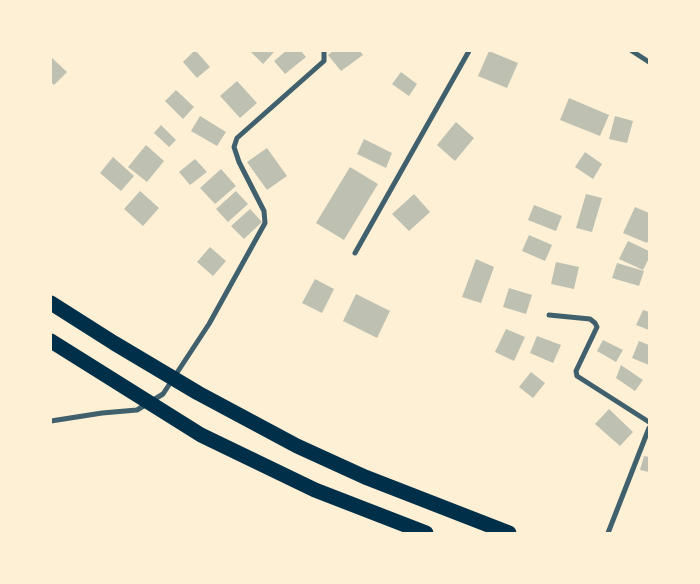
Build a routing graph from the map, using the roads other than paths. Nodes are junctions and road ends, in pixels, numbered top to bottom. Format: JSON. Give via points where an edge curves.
{"nodes":[{"id":1,"x":324,"y":51,"type":"edge"},
{"id":2,"x":469,"y":51,"type":"edge"},
{"id":3,"x":632,"y":51,"type":"edge"},
{"id":4,"x":649,"y":62,"type":"edge"},
{"id":5,"x":355,"y":253,"type":"dead end"},
{"id":6,"x":51,"y":303,"type":"edge"},
{"id":7,"x":549,"y":315,"type":"dead end"},
{"id":8,"x":51,"y":341,"type":"edge"},
{"id":9,"x":51,"y":421,"type":"edge"},
{"id":10,"x":649,"y":422,"type":"edge"},
{"id":11,"x":649,"y":428,"type":"edge"},
{"id":12,"x":426,"y":533,"type":"edge"},
{"id":13,"x":509,"y":533,"type":"edge"},
{"id":14,"x":608,"y":533,"type":"edge"}],
"edges":[{"from":1,"to":9,"type":"street","via":[[324,60],[237,138],[234,147],[264,211],[265,223],[209,324],[163,394],[137,410]]},
{"from":2,"to":5,"type":"street"},
{"from":3,"to":4,"type":"street"},
{"from":6,"to":13,"type":"highway","via":[[114,344],[275,435],[365,476]]},
{"from":7,"to":10,"type":"street","via":[[590,319],[595,323],[576,376]]},
{"from":8,"to":12,"type":"highway","via":[[200,435],[316,490]]},
{"from":11,"to":14,"type":"street"}]}
